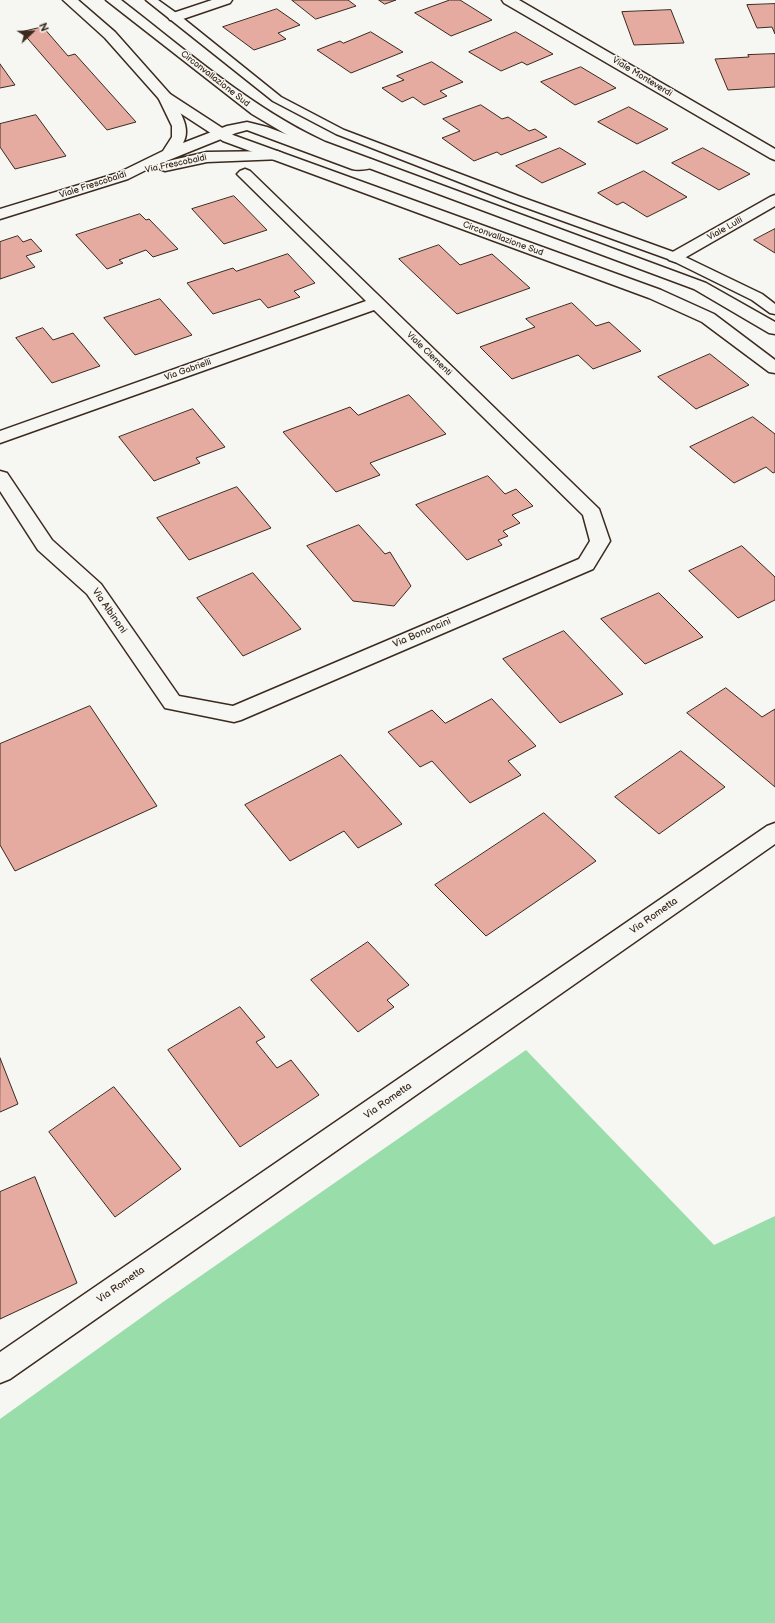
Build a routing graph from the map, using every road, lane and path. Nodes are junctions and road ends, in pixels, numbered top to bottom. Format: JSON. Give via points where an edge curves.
{"nodes":[{"id":1,"x":70,"y":0,"type":"edge"},
{"id":2,"x":113,"y":0,"type":"edge"},
{"id":3,"x":151,"y":0,"type":"edge"},
{"id":4,"x":225,"y":0,"type":"edge"},
{"id":5,"x":509,"y":0,"type":"edge"},
{"id":6,"x":175,"y":17,"type":"junction"},
{"id":7,"x":165,"y":97,"type":"junction"},
{"id":8,"x":219,"y":134,"type":"junction"},
{"id":9,"x":168,"y":154,"type":"junction"},
{"id":10,"x":775,"y":155,"type":"edge"},
{"id":11,"x":277,"y":156,"type":"junction"},
{"id":12,"x":370,"y":164,"type":"junction"},
{"id":13,"x":245,"y":174,"type":"dead end"},
{"id":14,"x":123,"y":176,"type":"junction"},
{"id":15,"x":775,"y":200,"type":"edge"},
{"id":16,"x":0,"y":214,"type":"edge"},
{"id":17,"x":675,"y":257,"type":"junction"},
{"id":18,"x":377,"y":302,"type":"junction"},
{"id":19,"x":775,"y":310,"type":"edge"},
{"id":20,"x":775,"y":329,"type":"edge"},
{"id":21,"x":775,"y":368,"type":"edge"},
{"id":22,"x":0,"y":437,"type":"edge"},
{"id":23,"x":0,"y":478,"type":"edge"},
{"id":24,"x":600,"y":541,"type":"joint"},
{"id":25,"x":234,"y":714,"type":"joint"},
{"id":26,"x":775,"y":832,"type":"edge"},
{"id":27,"x":0,"y":1369,"type":"edge"}],
"edges":[{"from":1,"to":7,"type":"street","name":"Circonvallazione Sud","via":[[110,35]]},
{"from":2,"to":12,"type":"street","name":"Circonvallazione Sud","via":[[257,111],[294,133]]},
{"from":3,"to":6,"type":"lane"},
{"from":4,"to":6,"type":"street"},
{"from":5,"to":10,"type":"street","name":"Viale Monteverdi"},
{"from":6,"to":17,"type":"lane","via":[[277,99],[340,132]]},
{"from":7,"to":8,"type":"street","name":"Circonvallazione Sud"},
{"from":7,"to":9,"type":"street","via":[[179,126],[179,136]]},
{"from":8,"to":9,"type":"street","name":"Circonvallazione Sud"},
{"from":8,"to":11,"type":"street","name":"Circonvallazione Sud"},
{"from":8,"to":12,"type":"street","name":"Circonvallazione Sud","via":[[232,128],[247,126],[357,166]]},
{"from":9,"to":14,"type":"street","name":"Viale Frescobaldi"},
{"from":11,"to":14,"type":"street","name":"Via Frescobaldi","via":[[207,157]]},
{"from":11,"to":21,"type":"street","name":"Circonvallazione Sud","via":[[656,294],[708,318]]},
{"from":12,"to":20,"type":"street","name":"Circonvallazione Sud","via":[[700,286]]},
{"from":13,"to":18,"type":"street","name":"Viale Clementi"},
{"from":14,"to":16,"type":"street","name":"Viale Frescobaldi"},
{"from":15,"to":17,"type":"street","name":"Viale Lulli"},
{"from":17,"to":19,"type":"lane","via":[[757,297]]},
{"from":18,"to":22,"type":"street","name":"Via Gabrielli"},
{"from":18,"to":24,"type":"street","name":"Viale Clementi","via":[[592,513]]},
{"from":23,"to":25,"type":"street","name":"Via Albinoni","via":[[45,545],[94,589],[172,702]]},
{"from":24,"to":25,"type":"street","name":"Via Bononcini","via":[[586,564]]},
{"from":26,"to":27,"type":"street","name":"Via Rometta"}]}
